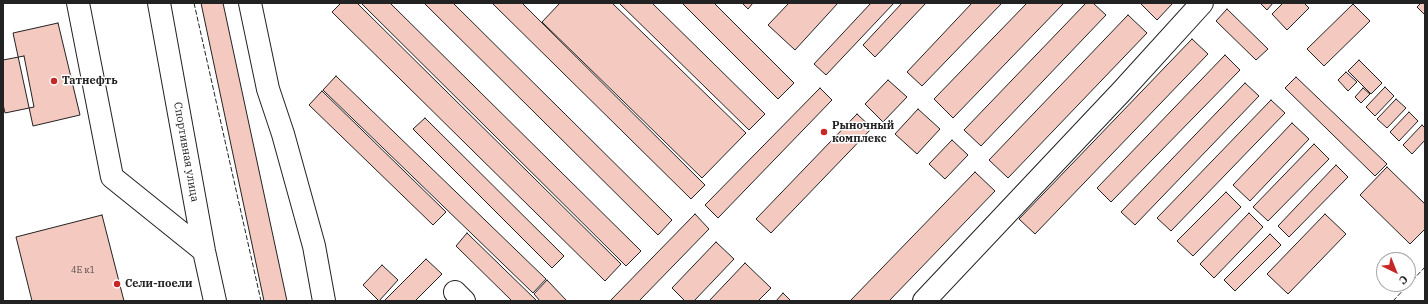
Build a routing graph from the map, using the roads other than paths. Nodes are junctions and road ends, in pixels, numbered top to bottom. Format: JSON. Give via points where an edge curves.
{"nodes":[{"id":1,"x":78,"y":3,"type":"edge"},
{"id":2,"x":159,"y":3,"type":"edge"},
{"id":3,"x":250,"y":3,"type":"edge"},
{"id":4,"x":1202,"y":3,"type":"edge"},
{"id":5,"x":204,"y":251,"type":"junction"},
{"id":6,"x":215,"y":301,"type":"edge"},
{"id":7,"x":324,"y":301,"type":"edge"},
{"id":8,"x":924,"y":301,"type":"edge"}],
"edges":[{"from":1,"to":5,"type":"street","via":[[112,178]]},
{"from":2,"to":5,"type":"street","name":"Спортивная улица"},
{"from":3,"to":7,"type":"street","via":[[268,89],[314,246]]},
{"from":4,"to":8,"type":"street"},
{"from":5,"to":6,"type":"street","name":"Спортивная улица"}]}
